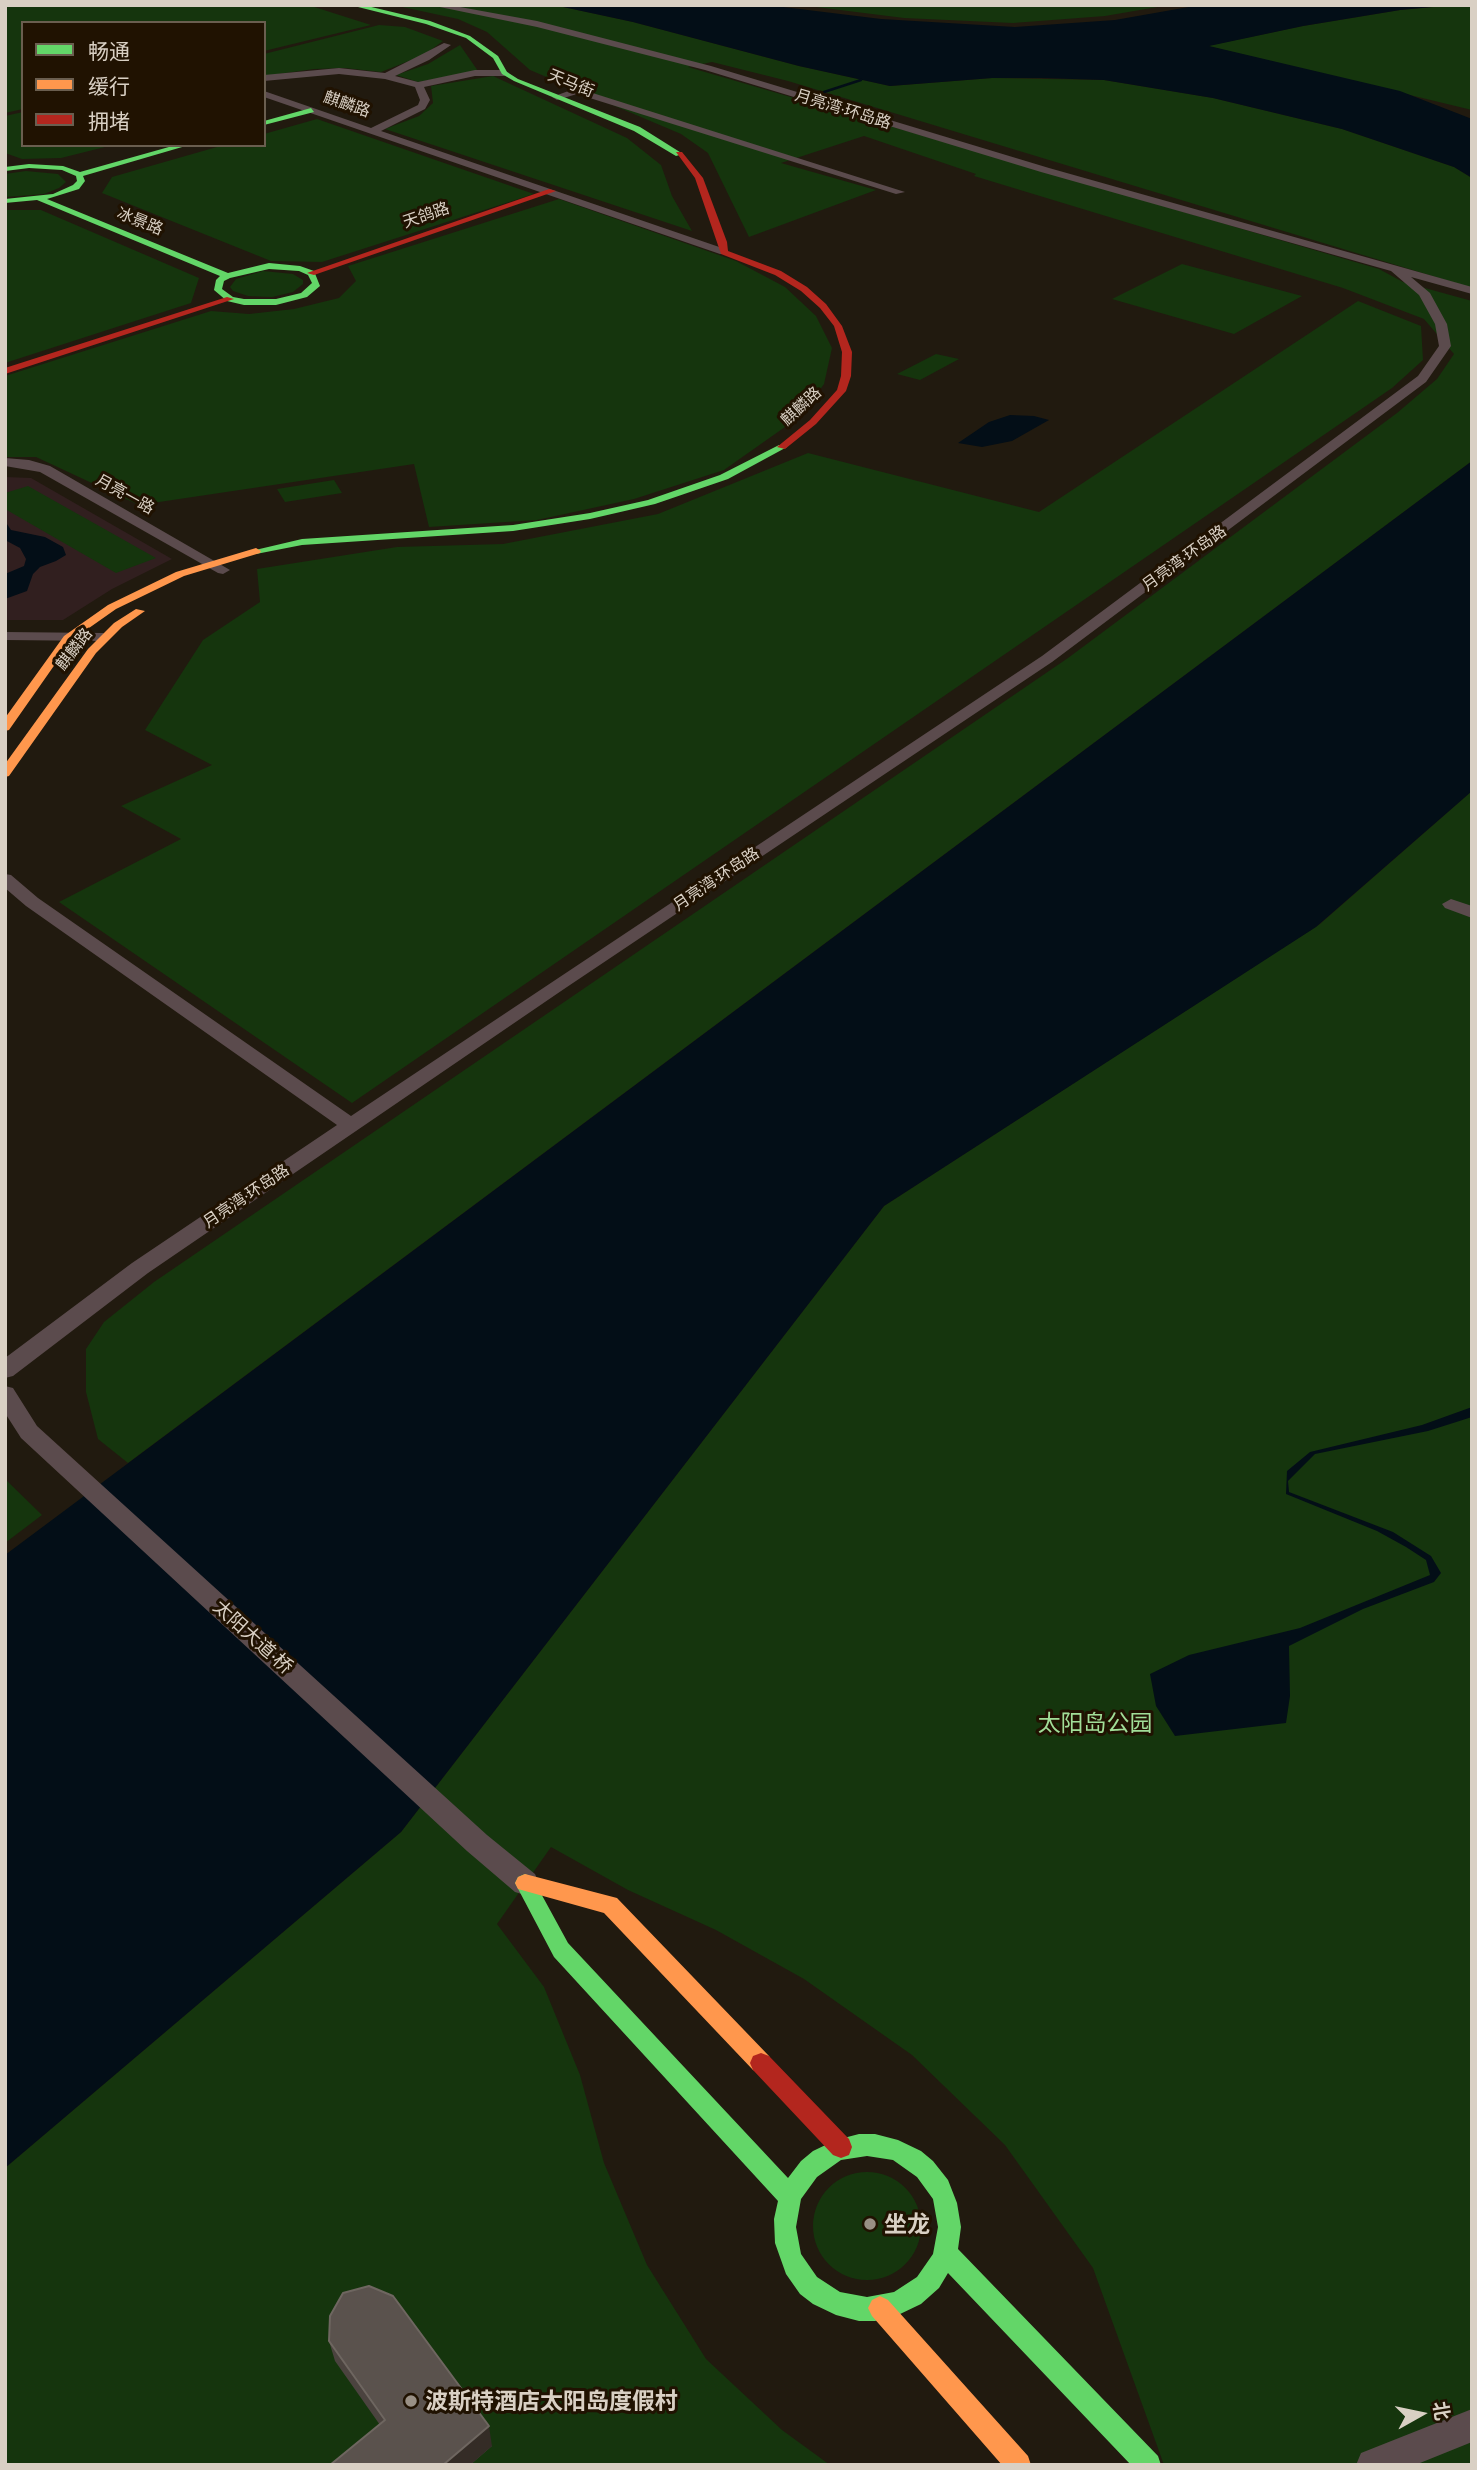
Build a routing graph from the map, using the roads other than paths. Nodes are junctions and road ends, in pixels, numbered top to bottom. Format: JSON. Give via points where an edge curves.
{"nodes":[{"id":1,"x":353,"y":5,"type":"edge"},
{"id":2,"x":434,"y":5,"type":"edge"},
{"id":3,"x":447,"y":45,"type":"dead end"},
{"id":4,"x":504,"y":73,"type":"junction"},
{"id":5,"x":386,"y":76,"type":"junction"},
{"id":6,"x":266,"y":78,"type":"edge"},
{"id":7,"x":418,"y":85,"type":"junction"},
{"id":8,"x":266,"y":95,"type":"edge"},
{"id":9,"x":558,"y":96,"type":"junction"},
{"id":10,"x":294,"y":104,"type":"junction"},
{"id":11,"x":311,"y":110,"type":"junction"},
{"id":12,"x":266,"y":112,"type":"edge"},
{"id":13,"x":266,"y":122,"type":"edge"},
{"id":14,"x":372,"y":131,"type":"junction"},
{"id":15,"x":138,"y":147,"type":"edge"},
{"id":16,"x":178,"y":147,"type":"edge"},
{"id":17,"x":7,"y":167,"type":"edge"},
{"id":18,"x":63,"y":168,"type":"junction"},
{"id":19,"x":79,"y":175,"type":"junction"},
{"id":20,"x":552,"y":191,"type":"junction"},
{"id":21,"x":66,"y":192,"type":"junction"},
{"id":22,"x":900,"y":192,"type":"dead end"},
{"id":23,"x":40,"y":199,"type":"junction"},
{"id":24,"x":5,"y":201,"type":"edge"},
{"id":25,"x":124,"y":216,"type":"dead end"},
{"id":26,"x":724,"y":252,"type":"junction"},
{"id":27,"x":227,"y":258,"type":"dead end"},
{"id":28,"x":253,"y":268,"type":"junction"},
{"id":29,"x":1395,"y":268,"type":"junction"},
{"id":30,"x":310,"y":273,"type":"junction"},
{"id":31,"x":227,"y":276,"type":"junction"},
{"id":32,"x":1454,"y":286,"type":"junction"},
{"id":33,"x":1472,"y":291,"type":"edge"},
{"id":34,"x":1423,"y":293,"type":"junction"},
{"id":35,"x":230,"y":299,"type":"junction"},
{"id":36,"x":5,"y":371,"type":"edge"},
{"id":37,"x":5,"y":462,"type":"edge"},
{"id":38,"x":217,"y":566,"type":"junction"},
{"id":39,"x":5,"y":636,"type":"edge"},
{"id":40,"x":103,"y":637,"type":"junction"},
{"id":41,"x":68,"y":638,"type":"junction"},
{"id":42,"x":5,"y":727,"type":"edge"},
{"id":43,"x":5,"y":773,"type":"edge"},
{"id":44,"x":5,"y":879,"type":"edge"},
{"id":45,"x":1451,"y":904,"type":"dead end"},
{"id":46,"x":1472,"y":913,"type":"edge"},
{"id":47,"x":351,"y":1125,"type":"junction"},
{"id":48,"x":5,"y":1370,"type":"edge"},
{"id":49,"x":5,"y":1394,"type":"edge"},
{"id":50,"x":525,"y":1883,"type":"junction"},
{"id":51,"x":841,"y":2147,"type":"junction"},
{"id":52,"x":789,"y":2196,"type":"junction"},
{"id":53,"x":946,"y":2253,"type":"junction"},
{"id":54,"x":880,"y":2308,"type":"junction"},
{"id":55,"x":1472,"y":2425,"type":"edge"},
{"id":56,"x":1019,"y":2465,"type":"edge"},
{"id":57,"x":1149,"y":2465,"type":"edge"},
{"id":58,"x":1373,"y":2465,"type":"edge"}],
"edges":[{"from":1,"to":4,"type":"street","name":"天马街","via":[[428,22],[468,37],[496,57]]},
{"from":2,"to":29,"type":"street","name":"月亮湾·环岛路","via":[[537,24],[708,68],[1045,170]]},
{"from":3,"to":5,"type":"street"},
{"from":4,"to":7,"type":"street","via":[[475,73]]},
{"from":4,"to":9,"type":"street","name":"天马街"},
{"from":5,"to":6,"type":"street","via":[[329,71]]},
{"from":5,"to":7,"type":"street"},
{"from":7,"to":14,"type":"street","via":[[424,93],[422,107]]},
{"from":8,"to":10,"type":"street","name":"麒麟路"},
{"from":9,"to":22,"type":"street","via":[[578,91]]},
{"from":9,"to":26,"type":"street","name":"天马街","via":[[637,129],[680,155],[699,178]]},
{"from":10,"to":11,"type":"street","name":"麒麟路"},
{"from":10,"to":12,"type":"street"},
{"from":11,"to":13,"type":"street"},
{"from":11,"to":14,"type":"street","name":"麒麟路"},
{"from":14,"to":20,"type":"street","name":"麒麟路"},
{"from":15,"to":18,"type":"street"},
{"from":16,"to":19,"type":"street"},
{"from":17,"to":18,"type":"street"},
{"from":18,"to":19,"type":"street"},
{"from":19,"to":21,"type":"street","via":[[81,181]]},
{"from":20,"to":26,"type":"street","name":"麒麟路"},
{"from":20,"to":30,"type":"street","name":"天鸽路"},
{"from":21,"to":23,"type":"street"},
{"from":21,"to":25,"type":"street","name":"冰景路"},
{"from":23,"to":24,"type":"street"},
{"from":23,"to":31,"type":"street","name":"冰景路"},
{"from":26,"to":38,"type":"street","name":"麒麟路","via":[[778,273],[804,289],[838,326],[847,352],[846,376],[834,401],[776,451],[703,486],[590,516],[491,530],[331,539],[275,547]]},
{"from":27,"to":28,"type":"street"},
{"from":28,"to":30,"type":"street","via":[[286,267]]},
{"from":28,"to":31,"type":"street"},
{"from":29,"to":32,"type":"street"},
{"from":29,"to":34,"type":"street","name":"月亮湾·环岛路"},
{"from":30,"to":35,"type":"street","via":[[317,284],[291,299],[259,303]]},
{"from":31,"to":35,"type":"street","via":[[217,285]]},
{"from":32,"to":33,"type":"street"},
{"from":32,"to":34,"type":"street","via":[[1435,286]]},
{"from":34,"to":47,"type":"street","name":"月亮湾·环岛路","via":[[1441,324],[1445,346],[1422,379],[1047,659]]},
{"from":35,"to":36,"type":"street"},
{"from":37,"to":38,"type":"street","name":"月亮一路","via":[[45,469]]},
{"from":38,"to":40,"type":"street","name":"麒麟路"},
{"from":38,"to":41,"type":"street","name":"麒麟路","via":[[140,592]]},
{"from":39,"to":41,"type":"street"},
{"from":40,"to":41,"type":"street"},
{"from":40,"to":43,"type":"street","name":"麒麟路"},
{"from":41,"to":42,"type":"street","name":"麒麟路"},
{"from":44,"to":47,"type":"street"},
{"from":45,"to":46,"type":"street"},
{"from":47,"to":48,"type":"street","name":"月亮湾·环岛路","via":[[140,1268]]},
{"from":49,"to":50,"type":"street","name":"太阳大道·桥","via":[[29,1432]]},
{"from":50,"to":51,"type":"street","via":[[610,1905]]},
{"from":50,"to":52,"type":"street","via":[[561,1950]]},
{"from":51,"to":52,"type":"street","via":[[809,2165]]},
{"from":51,"to":53,"type":"street","via":[[889,2148],[930,2176],[947,2213]]},
{"from":52,"to":54,"type":"street","via":[[785,2237],[803,2276],[838,2302]]},
{"from":53,"to":54,"type":"street","via":[[935,2276],[916,2294]]},
{"from":53,"to":57,"type":"street"},
{"from":54,"to":56,"type":"street"},
{"from":55,"to":58,"type":"street"}]}
